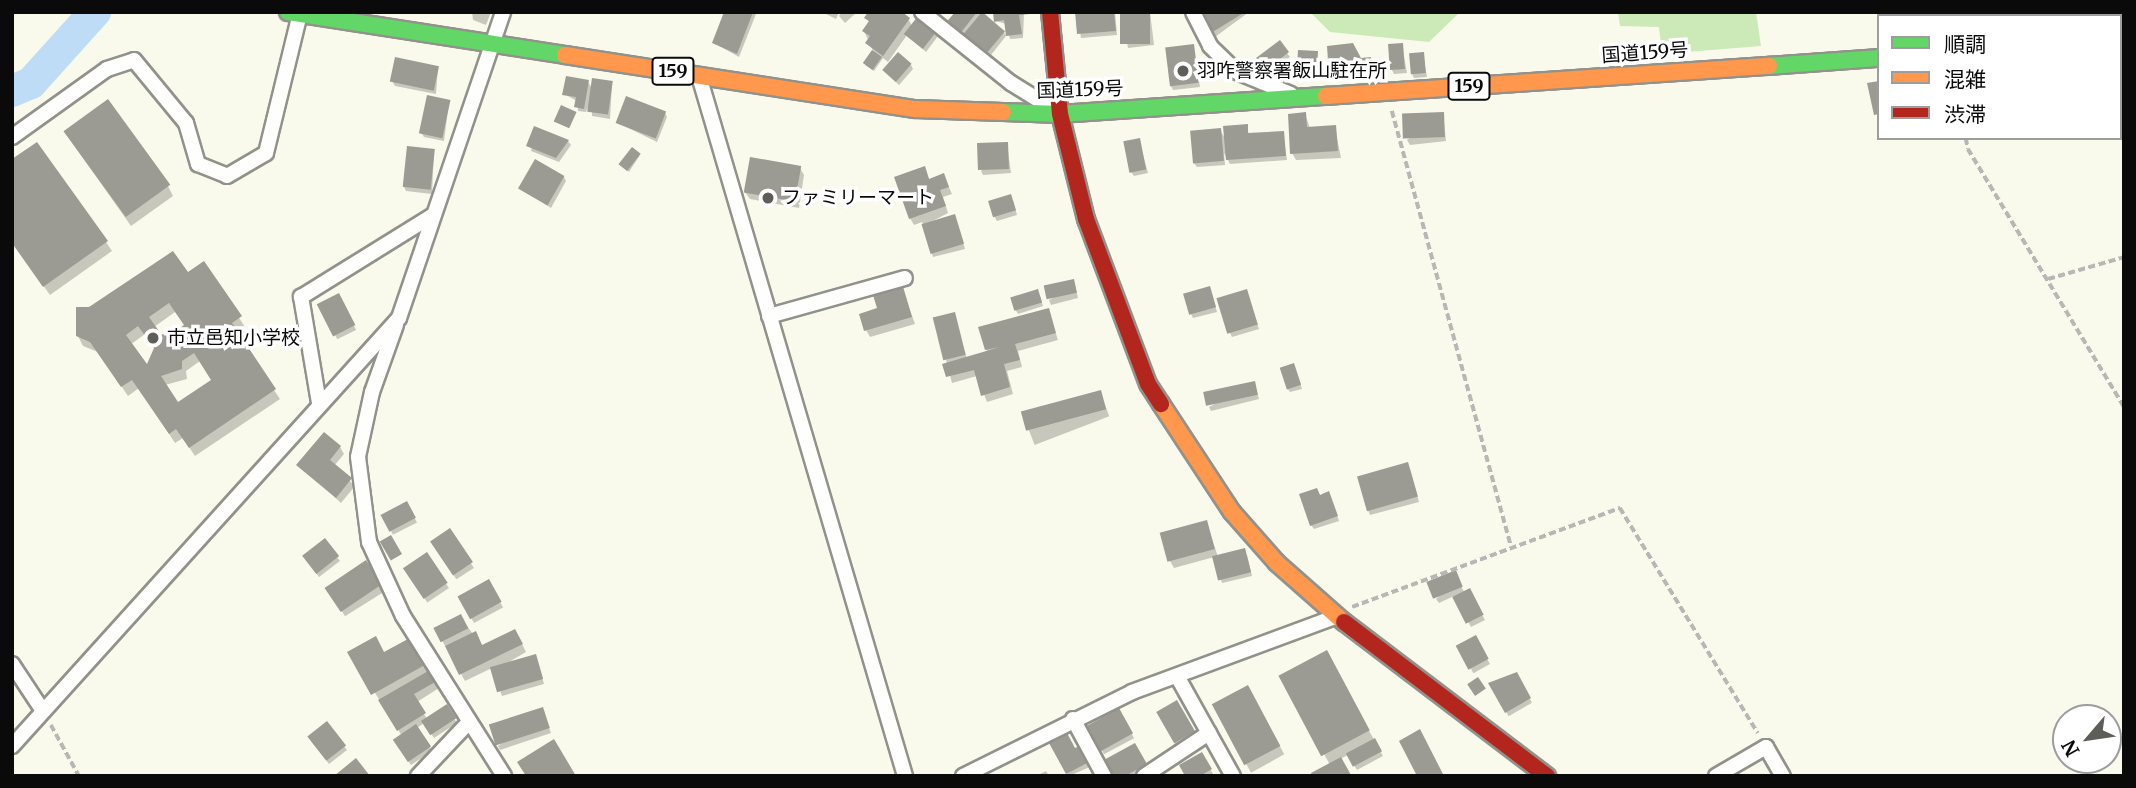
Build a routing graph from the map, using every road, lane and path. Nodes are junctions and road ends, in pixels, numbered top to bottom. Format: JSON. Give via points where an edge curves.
{"nodes":[{"id":1,"x":503,"y":12,"type":"edge"},
{"id":2,"x":922,"y":12,"type":"edge"},
{"id":3,"x":1050,"y":12,"type":"edge"},
{"id":4,"x":1193,"y":12,"type":"edge"},
{"id":5,"x":294,"y":13,"type":"edge"},
{"id":6,"x":492,"y":42,"type":"junction"},
{"id":7,"x":1877,"y":58,"type":"edge"},
{"id":8,"x":699,"y":76,"type":"junction"},
{"id":9,"x":1387,"y":92,"type":"junction"},
{"id":10,"x":1302,"y":98,"type":"junction"},
{"id":11,"x":1060,"y":114,"type":"junction"},
{"id":12,"x":12,"y":137,"type":"edge"},
{"id":13,"x":1966,"y":140,"type":"edge"},
{"id":14,"x":433,"y":215,"type":"junction"},
{"id":15,"x":2124,"y":257,"type":"edge"},
{"id":16,"x":905,"y":278,"type":"dead end"},
{"id":17,"x":2048,"y":279,"type":"junction"},
{"id":18,"x":769,"y":316,"type":"junction"},
{"id":19,"x":399,"y":318,"type":"junction"},
{"id":20,"x":319,"y":402,"type":"junction"},
{"id":21,"x":2124,"y":407,"type":"edge"},
{"id":22,"x":1511,"y":547,"type":"junction"},
{"id":23,"x":1336,"y":615,"type":"junction"},
{"id":24,"x":12,"y":664,"type":"edge"},
{"id":25,"x":1177,"y":676,"type":"junction"},
{"id":26,"x":43,"y":711,"type":"junction"},
{"id":27,"x":1073,"y":719,"type":"junction"},
{"id":28,"x":469,"y":722,"type":"junction"},
{"id":29,"x":1209,"y":733,"type":"junction"},
{"id":30,"x":12,"y":746,"type":"edge"},
{"id":31,"x":1766,"y":747,"type":"junction"},
{"id":32,"x":79,"y":776,"type":"edge"},
{"id":33,"x":418,"y":776,"type":"edge"},
{"id":34,"x":504,"y":776,"type":"edge"},
{"id":35,"x":905,"y":776,"type":"edge"},
{"id":36,"x":963,"y":776,"type":"edge"},
{"id":37,"x":1104,"y":776,"type":"edge"},
{"id":38,"x":1144,"y":776,"type":"edge"},
{"id":39,"x":1233,"y":776,"type":"edge"},
{"id":40,"x":1547,"y":776,"type":"edge"},
{"id":41,"x":1716,"y":776,"type":"edge"},
{"id":42,"x":1783,"y":776,"type":"edge"}],
"edges":[{"from":1,"to":6,"type":"street"},
{"from":2,"to":11,"type":"street","via":[[1011,83]]},
{"from":3,"to":11,"type":"main road"},
{"from":4,"to":10,"type":"street","via":[[1210,46],[1237,72]]},
{"from":5,"to":6,"type":"main road","name":"国道159号","number":"159"},
{"from":5,"to":12,"type":"street","via":[[266,153],[227,176],[198,164],[186,123],[134,60],[107,69]]},
{"from":6,"to":8,"type":"main road","name":"国道159号","number":"159"},
{"from":6,"to":14,"type":"street"},
{"from":7,"to":9,"type":"main road","name":"国道159号","number":"159"},
{"from":8,"to":11,"type":"main road","name":"国道159号","number":"159","via":[[915,109]]},
{"from":8,"to":18,"type":"street"},
{"from":9,"to":10,"type":"main road","name":"国道159号","number":"159"},
{"from":9,"to":22,"type":"path"},
{"from":10,"to":11,"type":"main road","name":"国道159号","number":"159"},
{"from":11,"to":23,"type":"main road","via":[[1086,219],[1148,384],[1232,512],[1277,563]]},
{"from":13,"to":17,"type":"path"},
{"from":14,"to":19,"type":"street"},
{"from":14,"to":20,"type":"street","via":[[300,297]]},
{"from":15,"to":17,"type":"path"},
{"from":16,"to":18,"type":"street"},
{"from":17,"to":21,"type":"path"},
{"from":18,"to":35,"type":"street"},
{"from":19,"to":20,"type":"street"},
{"from":19,"to":28,"type":"street","via":[[372,391],[358,457],[369,542],[403,616]]},
{"from":20,"to":26,"type":"street"},
{"from":22,"to":23,"type":"path"},
{"from":22,"to":31,"type":"path","via":[[1615,508],[1625,510]]},
{"from":23,"to":25,"type":"street"},
{"from":23,"to":40,"type":"main road"},
{"from":24,"to":26,"type":"street"},
{"from":25,"to":27,"type":"street"},
{"from":25,"to":29,"type":"street"},
{"from":26,"to":30,"type":"street"},
{"from":26,"to":32,"type":"path"},
{"from":27,"to":36,"type":"street"},
{"from":27,"to":37,"type":"street"},
{"from":28,"to":33,"type":"street"},
{"from":28,"to":34,"type":"street"},
{"from":29,"to":38,"type":"street"},
{"from":29,"to":39,"type":"street"},
{"from":31,"to":41,"type":"street"},
{"from":31,"to":42,"type":"street"}]}
